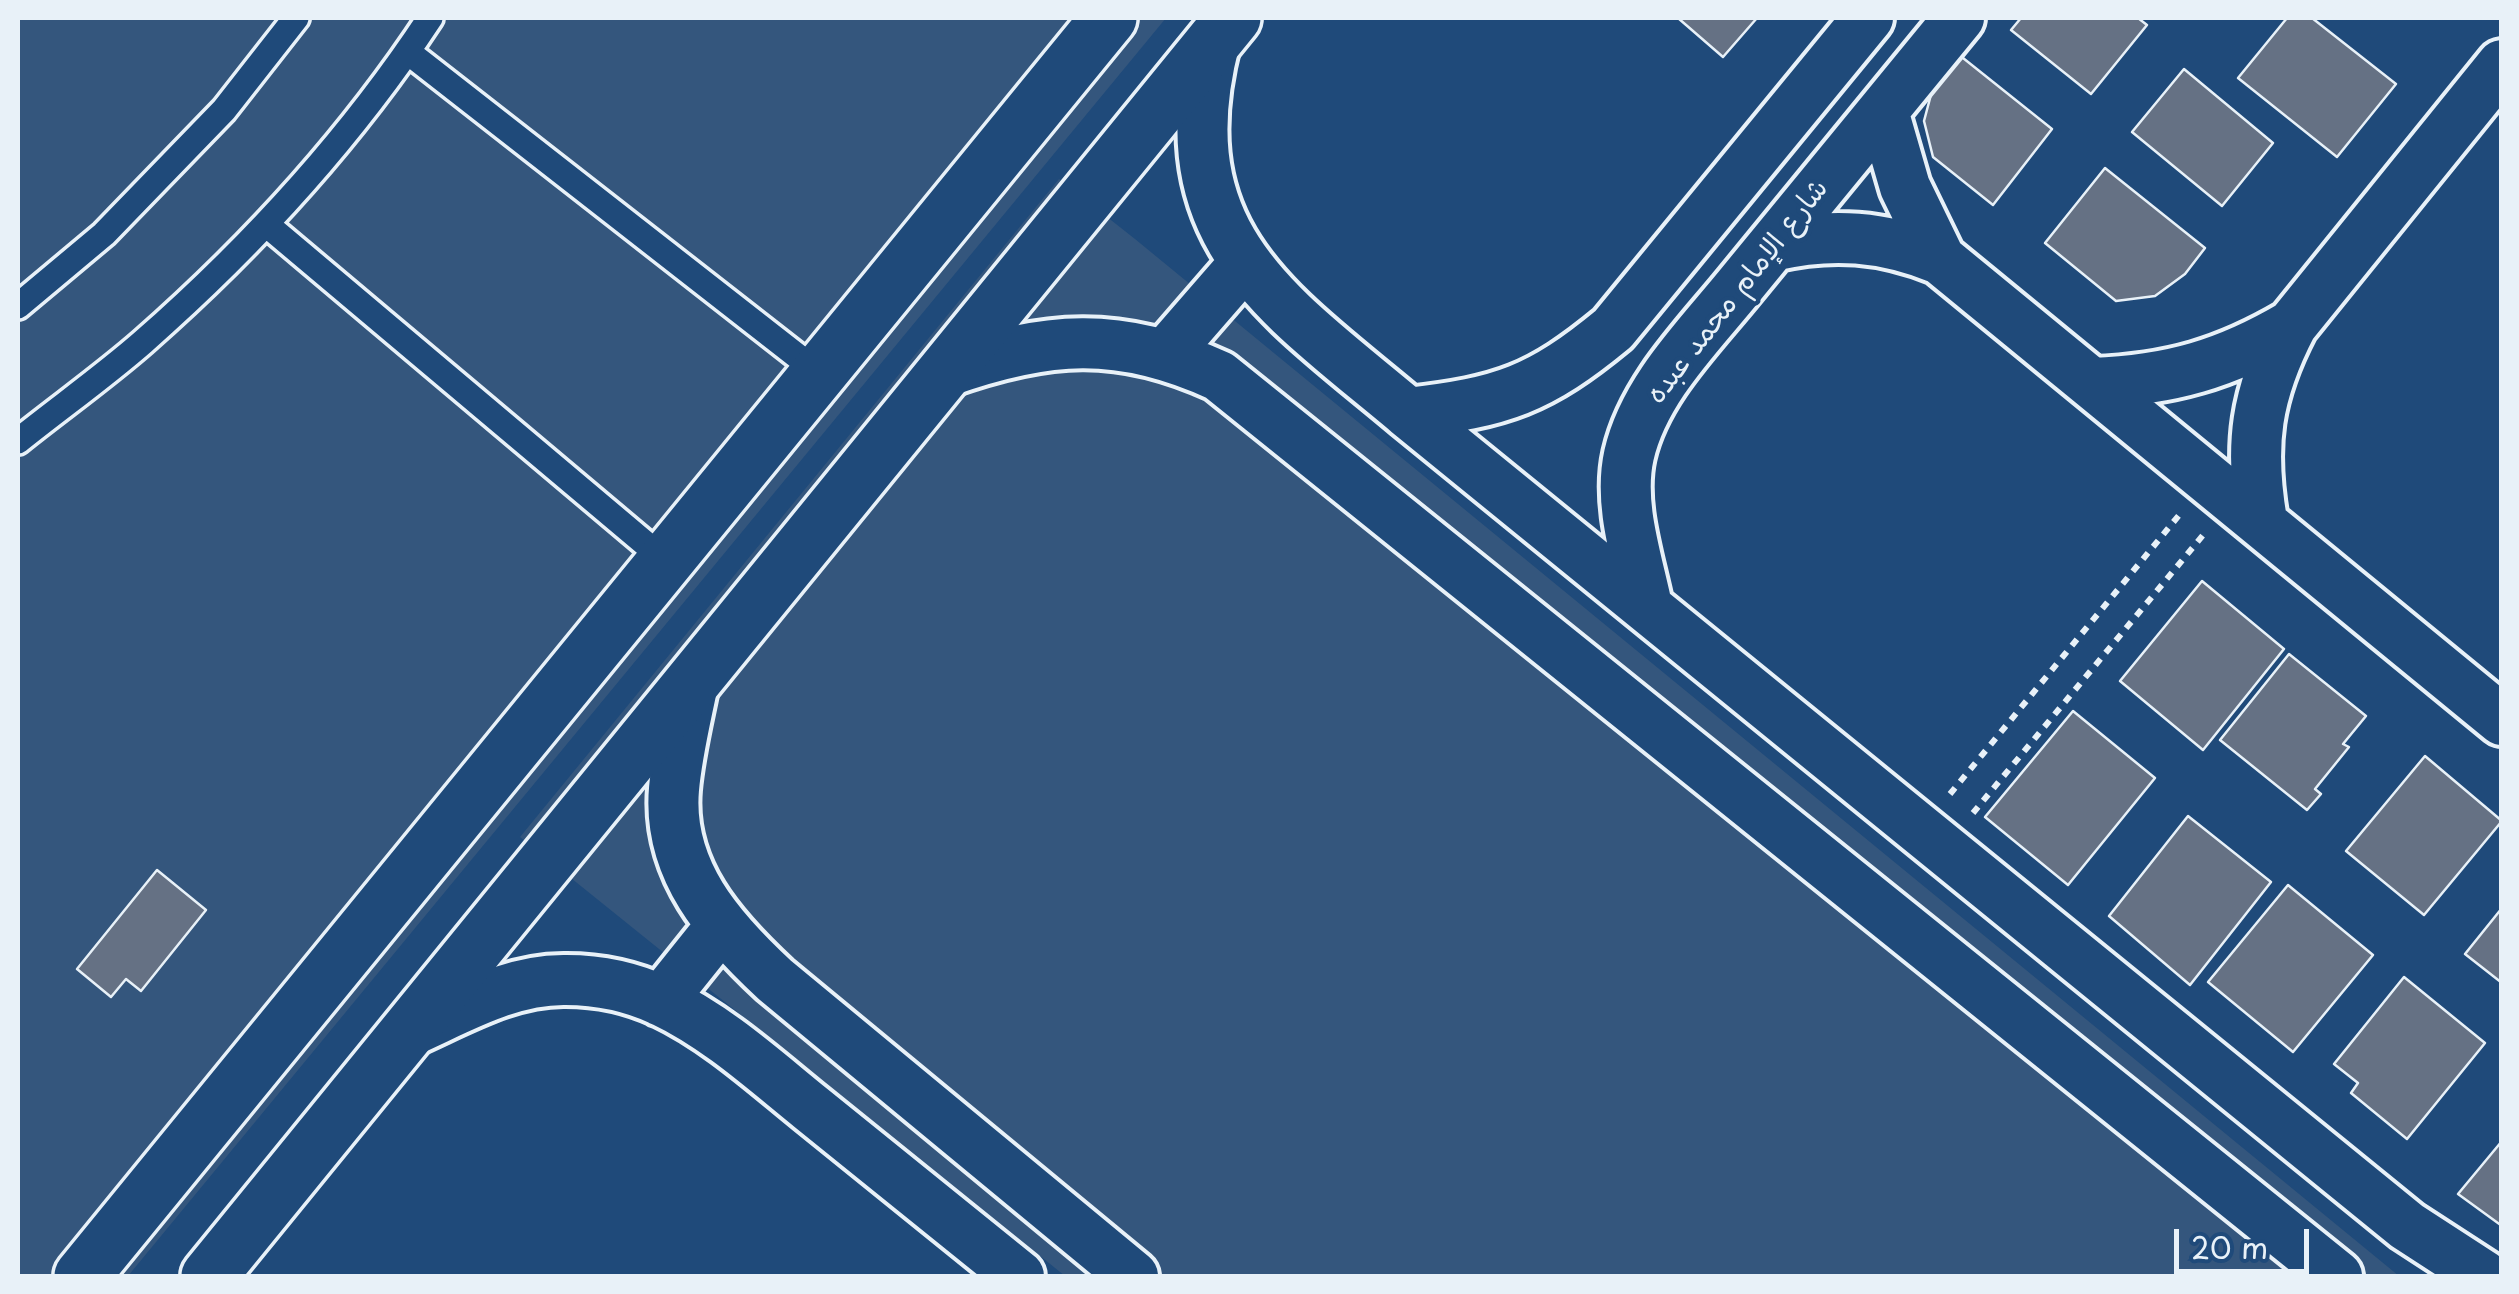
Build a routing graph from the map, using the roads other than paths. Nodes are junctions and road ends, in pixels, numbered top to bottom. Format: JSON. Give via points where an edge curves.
{"nodes":[{"id":1,"x":296,"y":18,"type":"edge"},
{"id":2,"x":430,"y":18,"type":"edge"},
{"id":3,"x":1109,"y":18,"type":"edge"},
{"id":4,"x":1868,"y":18,"type":"edge"},
{"id":5,"x":1959,"y":18,"type":"edge"},
{"id":6,"x":1224,"y":29,"type":"edge"},
{"id":7,"x":408,"y":52,"type":"junction"},
{"id":8,"x":2502,"y":65,"type":"edge"},
{"id":9,"x":1884,"y":111,"type":"junction"},
{"id":10,"x":266,"y":224,"type":"junction"},
{"id":11,"x":1772,"y":246,"type":"junction"},
{"id":12,"x":1940,"y":259,"type":"junction"},
{"id":13,"x":1244,"y":264,"type":"junction"},
{"id":14,"x":18,"y":306,"type":"edge"},
{"id":15,"x":2292,"y":325,"type":"junction"},
{"id":16,"x":1587,"y":350,"type":"junction"},
{"id":17,"x":1165,"y":355,"type":"junction"},
{"id":18,"x":945,"y":372,"type":"junction"},
{"id":19,"x":819,"y":373,"type":"junction"},
{"id":20,"x":2093,"y":383,"type":"junction"},
{"id":21,"x":1651,"y":399,"type":"junction"},
{"id":22,"x":1408,"y":413,"type":"junction"},
{"id":23,"x":18,"y":441,"type":"edge"},
{"id":24,"x":2235,"y":499,"type":"junction"},
{"id":25,"x":666,"y":561,"type":"junction"},
{"id":26,"x":1647,"y":606,"type":"junction"},
{"id":27,"x":692,"y":683,"type":"junction"},
{"id":28,"x":2502,"y":720,"type":"edge"},
{"id":29,"x":722,"y":926,"type":"junction"},
{"id":30,"x":2053,"y":938,"type":"junction"},
{"id":31,"x":661,"y":1000,"type":"junction"},
{"id":32,"x":1999,"y":1001,"type":"junction"},
{"id":33,"x":408,"y":1032,"type":"junction"},
{"id":34,"x":82,"y":1276,"type":"edge"},
{"id":35,"x":209,"y":1276,"type":"edge"},
{"id":36,"x":1020,"y":1276,"type":"edge"},
{"id":37,"x":1133,"y":1276,"type":"edge"},
{"id":38,"x":2338,"y":1276,"type":"edge"},
{"id":39,"x":2484,"y":1276,"type":"edge"}],
"edges":[{"from":1,"to":14,"type":"lane","via":[[224,110],[104,234]]},
{"from":2,"to":7,"type":"lane"},
{"from":3,"to":19,"type":"main road"},
{"from":4,"to":16,"type":"street","via":[[1636,304]]},
{"from":5,"to":9,"type":"street","name":"شارع الإمام محمد عبده"},
{"from":6,"to":13,"type":"street","via":[[1203,98],[1204,156],[1212,194]]},
{"from":6,"to":18,"type":"main road"},
{"from":7,"to":10,"type":"lane"},
{"from":7,"to":19,"type":"lane"},
{"from":8,"to":15,"type":"street"},
{"from":9,"to":11,"type":"street","name":"شارع الإمام محمد عبده"},
{"from":9,"to":12,"type":"street","via":[[1905,188]]},
{"from":10,"to":23,"type":"lane","via":[[143,342]]},
{"from":10,"to":25,"type":"lane"},
{"from":11,"to":12,"type":"street","via":[[1857,237]]},
{"from":11,"to":21,"type":"street","name":"شارع الإمام محمد عبده"},
{"from":12,"to":20,"type":"street"},
{"from":13,"to":17,"type":"street"},
{"from":13,"to":22,"type":"street","via":[[1268,294]]},
{"from":15,"to":20,"type":"street","via":[[2203,367]]},
{"from":15,"to":24,"type":"street","via":[[2260,400],[2255,468]]},
{"from":16,"to":21,"type":"street"},
{"from":16,"to":22,"type":"street","via":[[1502,398]]},
{"from":17,"to":18,"type":"street","via":[[1092,342],[1042,344]]},
{"from":17,"to":32,"type":"street","via":[[1243,394]]},
{"from":18,"to":27,"type":"main road"},
{"from":19,"to":25,"type":"main road"},
{"from":20,"to":24,"type":"street"},
{"from":21,"to":26,"type":"street","name":"شارع الإمام محمد عبده","via":[[1636,428],[1625,492]]},
{"from":22,"to":26,"type":"street"},
{"from":24,"to":28,"type":"street"},
{"from":25,"to":34,"type":"main road"},
{"from":26,"to":30,"type":"street"},
{"from":27,"to":29,"type":"street","via":[[674,818],[687,870]]},
{"from":27,"to":33,"type":"main road"},
{"from":29,"to":31,"type":"street"},
{"from":29,"to":37,"type":"street","via":[[775,980]]},
{"from":30,"to":32,"type":"street"},
{"from":30,"to":39,"type":"street","via":[[2406,1226]]},
{"from":31,"to":33,"type":"street","via":[[596,982],[529,983]]},
{"from":31,"to":36,"type":"street","via":[[732,1044]]},
{"from":32,"to":38,"type":"street"},
{"from":33,"to":35,"type":"main road"}]}
